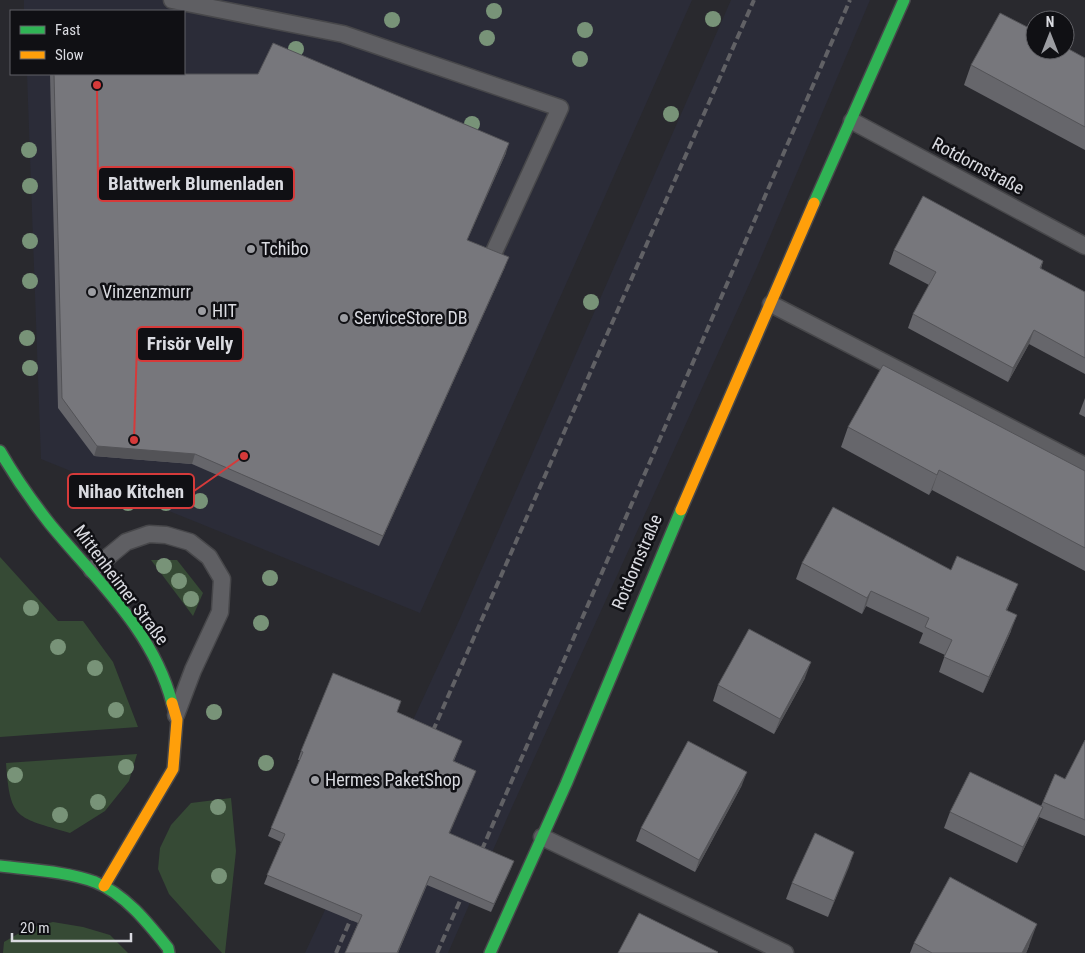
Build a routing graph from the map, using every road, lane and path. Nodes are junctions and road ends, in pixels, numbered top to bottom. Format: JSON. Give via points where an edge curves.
{"nodes":[{"id":1,"x":172,"y":0,"type":"edge"},
{"id":2,"x":904,"y":0,"type":"edge"},
{"id":3,"x":852,"y":121,"type":"junction"},
{"id":4,"x":1085,"y":246,"type":"edge"},
{"id":5,"x":494,"y":252,"type":"edge"},
{"id":6,"x":770,"y":304,"type":"junction"},
{"id":7,"x":0,"y":451,"type":"edge"},
{"id":8,"x":1085,"y":466,"type":"edge"},
{"id":9,"x":92,"y":570,"type":"junction"},
{"id":10,"x":176,"y":715,"type":"junction"},
{"id":11,"x":542,"y":838,"type":"junction"},
{"id":12,"x":0,"y":866,"type":"edge"},
{"id":13,"x":104,"y":886,"type":"junction"},
{"id":14,"x":169,"y":953,"type":"edge"},
{"id":15,"x":490,"y":953,"type":"edge"},
{"id":16,"x":785,"y":953,"type":"edge"}],
"edges":[{"from":1,"to":5,"type":"lane","via":[[343,34],[560,108]]},
{"from":2,"to":3,"type":"street","name":"Rotdornstraße"},
{"from":3,"to":4,"type":"lane","name":"Rotdornstraße"},
{"from":3,"to":6,"type":"street","name":"Rotdornstraße"},
{"from":6,"to":8,"type":"lane"},
{"from":6,"to":11,"type":"street","name":"Rotdornstraße"},
{"from":7,"to":9,"type":"street","name":"Mittenheimer Straße","via":[[33,502]]},
{"from":9,"to":10,"type":"street","name":"Mittenheimer Straße","via":[[153,652],[167,682]]},
{"from":9,"to":10,"type":"lane","via":[[126,542],[149,534],[166,535],[190,542],[209,557],[222,579],[220,612]]},
{"from":10,"to":13,"type":"street","name":"Mittenheimer Straße","via":[[178,735],[174,767]]},
{"from":11,"to":15,"type":"street","name":"Rotdornstraße"},
{"from":11,"to":16,"type":"lane"},
{"from":12,"to":13,"type":"street","via":[[67,875]]},
{"from":13,"to":14,"type":"street","via":[[146,919]]}]}
